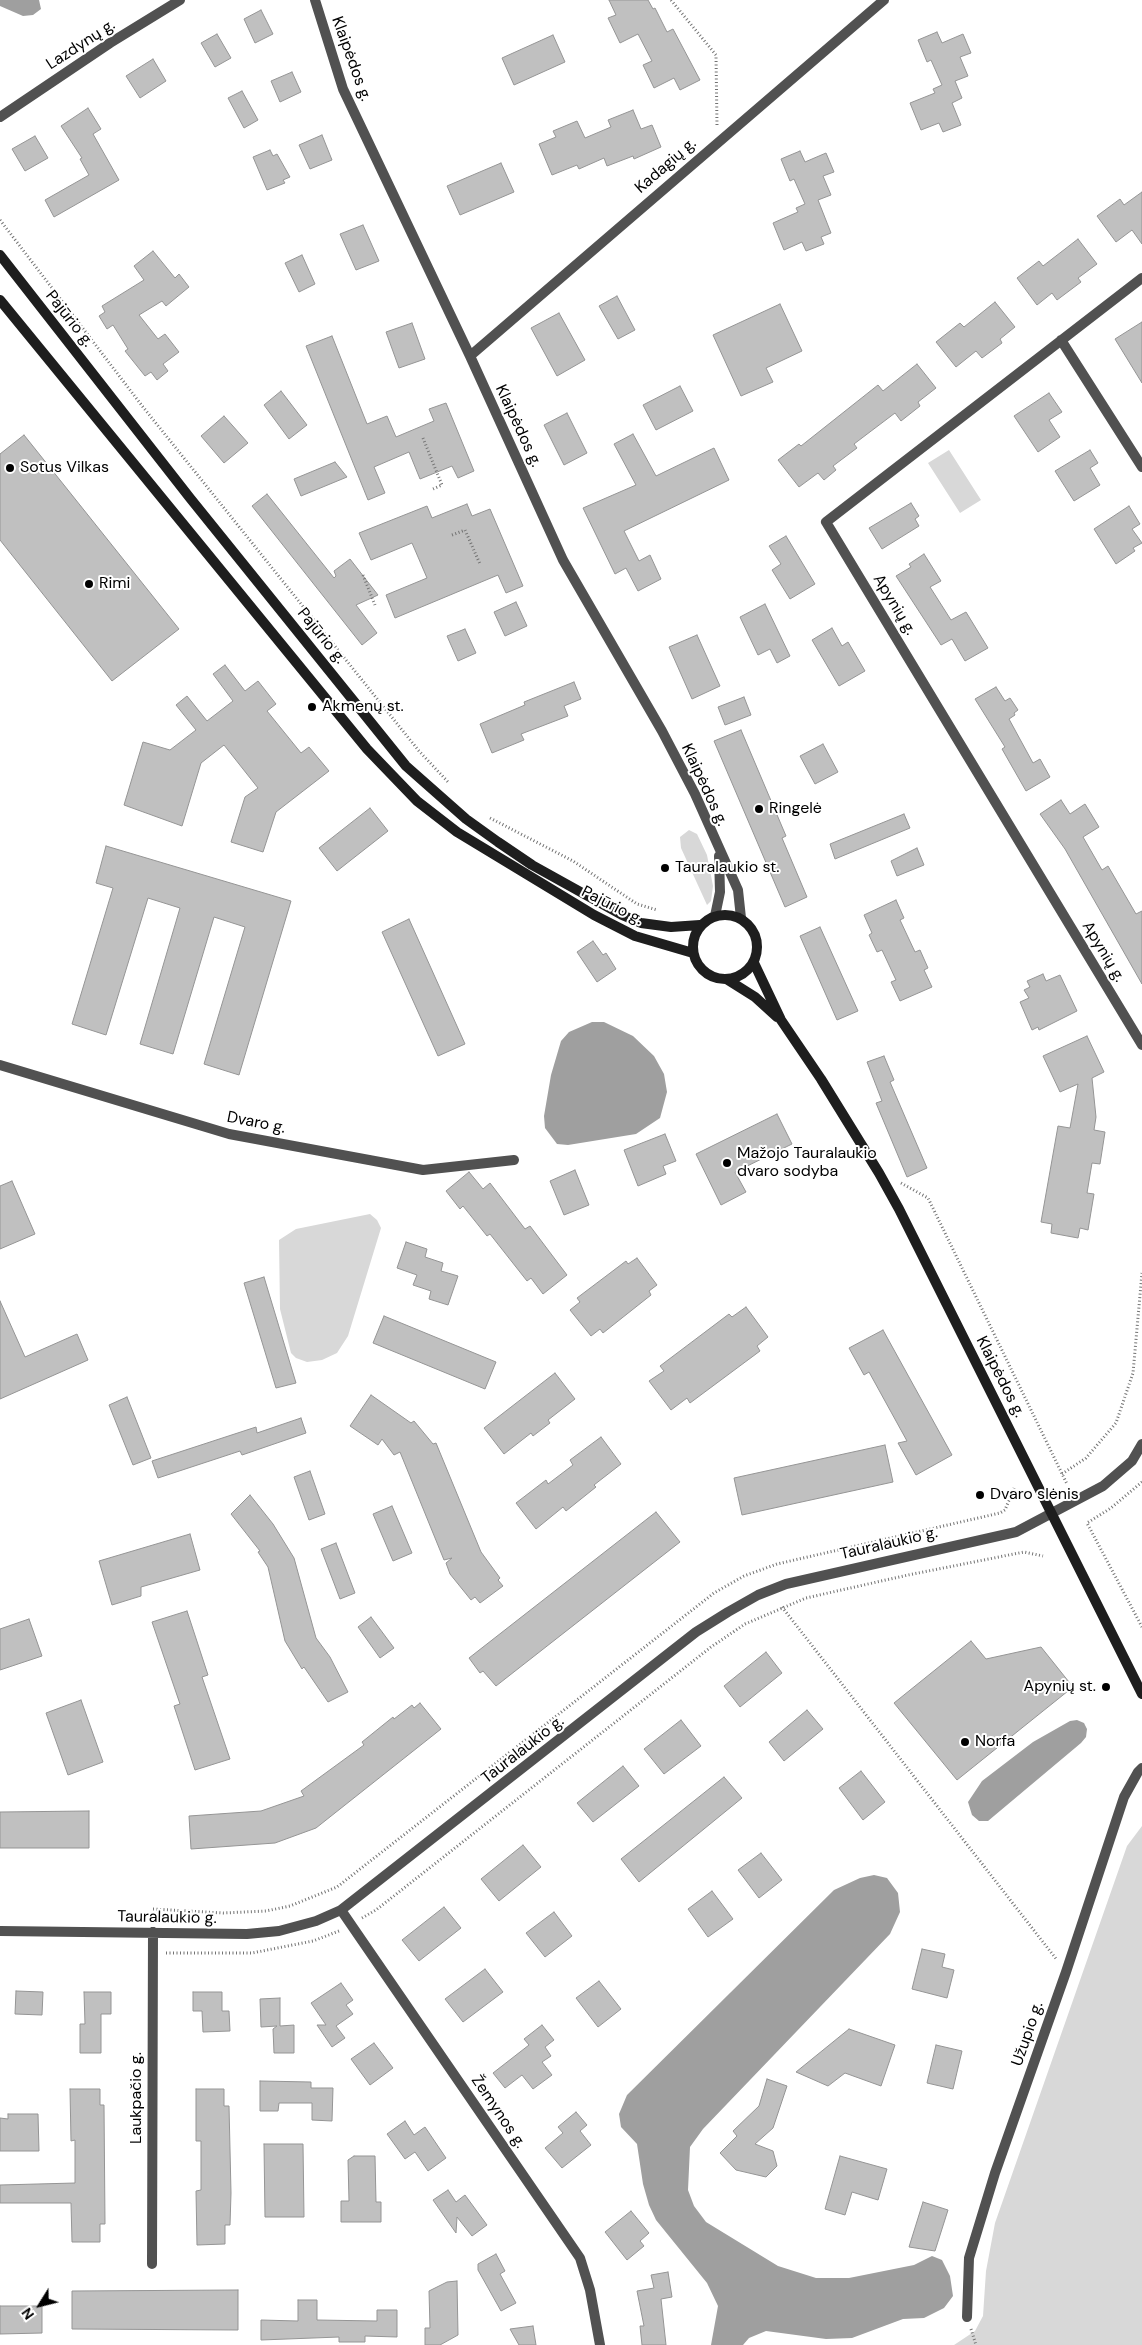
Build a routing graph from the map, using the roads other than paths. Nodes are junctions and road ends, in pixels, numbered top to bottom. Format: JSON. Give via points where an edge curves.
{"nodes":[{"id":1,"x":180,"y":0,"type":"edge"},
{"id":2,"x":315,"y":0,"type":"edge"},
{"id":3,"x":884,"y":0,"type":"edge"},
{"id":4,"x":0,"y":117,"type":"edge"},
{"id":5,"x":0,"y":255,"type":"edge"},
{"id":6,"x":1142,"y":278,"type":"edge"},
{"id":7,"x":0,"y":300,"type":"edge"},
{"id":8,"x":1061,"y":340,"type":"junction"},
{"id":9,"x":470,"y":356,"type":"junction"},
{"id":10,"x":1142,"y":467,"type":"edge"},
{"id":11,"x":719,"y":853,"type":"junction"},
{"id":12,"x":715,"y":916,"type":"junction"},
{"id":13,"x":741,"y":918,"type":"junction"},
{"id":14,"x":700,"y":926,"type":"junction"},
{"id":15,"x":693,"y":953,"type":"junction"},
{"id":16,"x":754,"y":962,"type":"junction"},
{"id":17,"x":728,"y":980,"type":"junction"},
{"id":18,"x":781,"y":1020,"type":"junction"},
{"id":19,"x":1142,"y":1045,"type":"edge"},
{"id":20,"x":0,"y":1065,"type":"edge"},
{"id":21,"x":514,"y":1160,"type":"dead end"},
{"id":22,"x":1142,"y":1444,"type":"edge"},
{"id":23,"x":1052,"y":1514,"type":"junction"},
{"id":24,"x":1142,"y":1694,"type":"edge"},
{"id":25,"x":1142,"y":1768,"type":"edge"},
{"id":26,"x":341,"y":1910,"type":"junction"},
{"id":27,"x":0,"y":1931,"type":"edge"},
{"id":28,"x":153,"y":1932,"type":"junction"},
{"id":29,"x":152,"y":2264,"type":"dead end"},
{"id":30,"x":967,"y":2317,"type":"dead end"},
{"id":31,"x":600,"y":2345,"type":"edge"}],
"edges":[{"from":1,"to":4,"type":"street","name":"Lazdynų g."},
{"from":2,"to":9,"type":"street","name":"Klaipėdos g.","via":[[343,89]]},
{"from":3,"to":9,"type":"street","name":"Kadagių g."},
{"from":5,"to":14,"type":"main road","name":"Pajūrio g.","via":[[406,766],[498,842],[532,865],[622,915],[641,923]]},
{"from":6,"to":8,"type":"street","name":"Apynių g."},
{"from":7,"to":15,"type":"main road","name":"Pajūrio g.","via":[[367,749],[417,801],[457,832],[594,915],[635,936]]},
{"from":8,"to":10,"type":"street"},
{"from":8,"to":19,"type":"street","name":"Apynių g.","via":[[826,522]]},
{"from":9,"to":11,"type":"street","name":"Klaipėdos g.","via":[[563,560],[662,732],[695,794]]},
{"from":11,"to":12,"type":"street","name":"Klaipėdos g.","via":[[720,892]]},
{"from":11,"to":13,"type":"street","name":"Klaipėdos g.","via":[[738,890]]},
{"from":12,"to":13,"type":"main road","via":[[724,914]]},
{"from":12,"to":14,"type":"main road"},
{"from":13,"to":16,"type":"main road","via":[[749,925],[757,943]]},
{"from":14,"to":15,"type":"main road","via":[[695,934]]},
{"from":15,"to":17,"type":"main road","via":[[702,970],[710,976]]},
{"from":16,"to":17,"type":"main road","via":[[743,974]]},
{"from":16,"to":18,"type":"main road"},
{"from":17,"to":18,"type":"main road"},
{"from":18,"to":23,"type":"main road","name":"Klaipėdos g.","via":[[879,1173]]},
{"from":20,"to":21,"type":"street","name":"Dvaro g.","via":[[238,1136],[424,1170]]},
{"from":22,"to":23,"type":"street","name":"Tauralaukio g.","via":[[1132,1461],[1103,1486]]},
{"from":23,"to":24,"type":"main road","name":"Klaipėdos g."},
{"from":23,"to":26,"type":"street","name":"Tauralaukio g.","via":[[1016,1532],[786,1584],[758,1595],[696,1632]]},
{"from":25,"to":30,"type":"street","name":"Užupio g.","via":[[1124,1797],[995,2173],[969,2258]]},
{"from":26,"to":28,"type":"street","name":"Tauralaukio g.","via":[[279,1931],[247,1934]]},
{"from":26,"to":31,"type":"street","name":"Žemynos g.","via":[[580,2258],[590,2290]]},
{"from":27,"to":28,"type":"street","name":"Tauralaukio g."},
{"from":28,"to":29,"type":"street","name":"Laukpačio g."}]}
